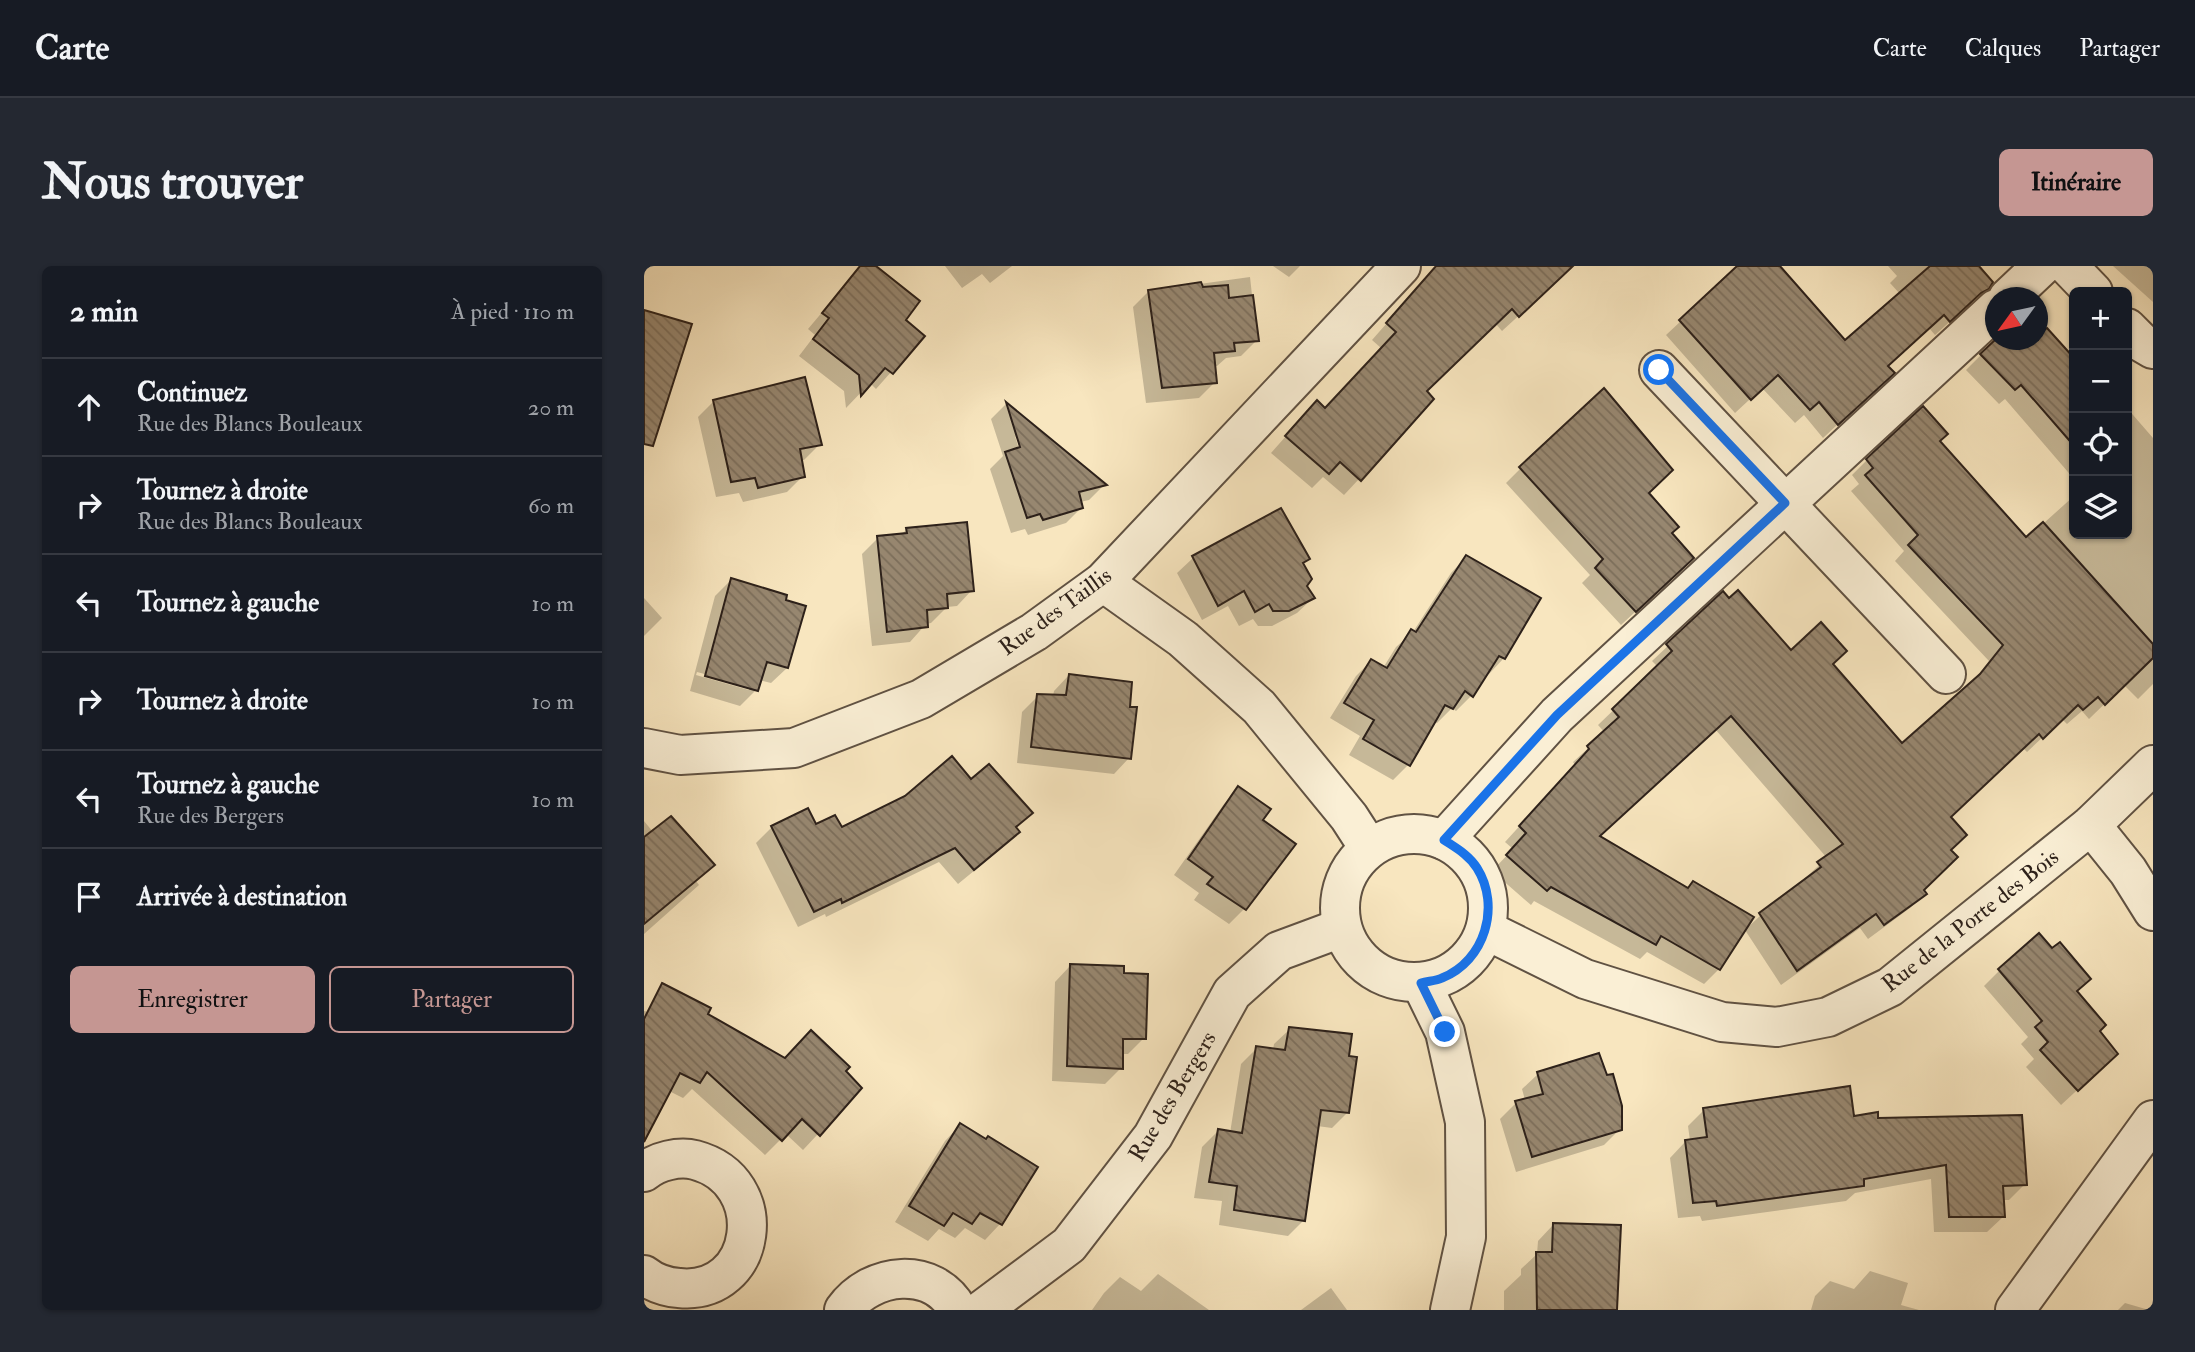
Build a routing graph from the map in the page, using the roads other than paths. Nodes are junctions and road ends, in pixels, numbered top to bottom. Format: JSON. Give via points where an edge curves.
{"nodes":[{"id":1,"x":1401,"y":266,"type":"edge"},
{"id":2,"x":2042,"y":266,"type":"edge"},
{"id":3,"x":2068,"y":266,"type":"edge"},
{"id":4,"x":2020,"y":287,"type":"edge"},
{"id":5,"x":2088,"y":287,"type":"edge"},
{"id":6,"x":1985,"y":319,"type":"edge"},
{"id":7,"x":2132,"y":333,"type":"edge"},
{"id":8,"x":2153,"y":348,"type":"edge"},
{"id":9,"x":1659,"y":370,"type":"dead end"},
{"id":10,"x":1785,"y":503,"type":"junction"},
{"id":11,"x":1103,"y":582,"type":"junction"},
{"id":12,"x":1946,"y":674,"type":"dead end"},
{"id":13,"x":644,"y":748,"type":"edge"},
{"id":14,"x":2153,"y":765,"type":"edge"},
{"id":15,"x":2091,"y":825,"type":"junction"},
{"id":16,"x":1444,"y":840,"type":"junction"},
{"id":17,"x":1369,"y":849,"type":"junction"},
{"id":18,"x":2153,"y":911,"type":"edge"},
{"id":19,"x":1341,"y":928,"type":"junction"},
{"id":20,"x":1486,"y":930,"type":"junction"},
{"id":21,"x":1421,"y":983,"type":"junction"},
{"id":22,"x":2153,"y":1120,"type":"edge"},
{"id":23,"x":644,"y":1172,"type":"edge"},
{"id":24,"x":644,"y":1275,"type":"edge"},
{"id":25,"x":844,"y":1310,"type":"edge"},
{"id":26,"x":957,"y":1310,"type":"edge"},
{"id":27,"x":982,"y":1310,"type":"edge"},
{"id":28,"x":1450,"y":1310,"type":"edge"},
{"id":29,"x":2015,"y":1310,"type":"edge"}],
"edges":[{"from":1,"to":11,"type":"street","name":"Rue des Taillis"},
{"from":2,"to":4,"type":"street"},
{"from":3,"to":5,"type":"street"},
{"from":6,"to":10,"type":"street"},
{"from":7,"to":8,"type":"street"},
{"from":9,"to":10,"type":"street"},
{"from":10,"to":12,"type":"street"},
{"from":10,"to":16,"type":"street","via":[[1557,715]]},
{"from":11,"to":13,"type":"street","name":"Rue des Taillis","via":[[1034,632],[921,699],[794,748],[680,755]]},
{"from":11,"to":17,"type":"street","via":[[1182,639],[1259,707],[1349,817]]},
{"from":14,"to":15,"type":"street","name":"Rue de la Porte des Bois"},
{"from":15,"to":18,"type":"street"},
{"from":15,"to":20,"type":"street","name":"Rue de la Porte des Bois","via":[[1890,987],[1828,1017],[1777,1027],[1722,1022],[1632,995],[1585,979]]},
{"from":16,"to":17,"type":"street","via":[[1405,834]]},
{"from":16,"to":20,"type":"street","via":[[1477,868],[1486,888]]},
{"from":17,"to":19,"type":"street","via":[[1353,864],[1343,884]]},
{"from":19,"to":21,"type":"street","via":[[1362,963],[1400,982]]},
{"from":19,"to":27,"type":"street","name":"Rue des Bergers","via":[[1279,951],[1232,993],[1153,1136],[1069,1245]]},
{"from":20,"to":21,"type":"street","via":[[1461,967]]},
{"from":21,"to":28,"type":"street","via":[[1445,1032],[1465,1122],[1466,1237]]},
{"from":22,"to":29,"type":"street"},
{"from":23,"to":24,"type":"street","via":[[668,1160],[710,1164],[741,1194],[748,1214],[740,1256],[709,1284],[688,1289],[666,1287]]},
{"from":25,"to":26,"type":"street","via":[[871,1285],[893,1278],[936,1288]]}]}
